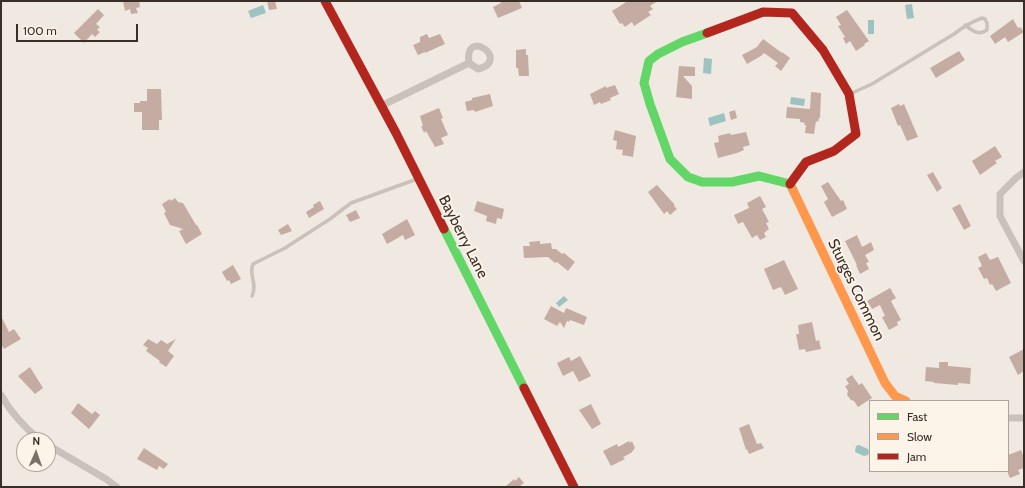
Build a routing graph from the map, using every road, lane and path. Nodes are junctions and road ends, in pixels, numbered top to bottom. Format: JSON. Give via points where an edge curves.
{"nodes":[{"id":1,"x":325,"y":1,"type":"edge"},
{"id":2,"x":966,"y":26,"type":"junction"},
{"id":3,"x":469,"y":63,"type":"dead end"},
{"id":4,"x":848,"y":94,"type":"junction"},
{"id":5,"x":381,"y":106,"type":"junction"},
{"id":6,"x":1024,"y":172,"type":"edge"},
{"id":7,"x":418,"y":178,"type":"junction"},
{"id":8,"x":790,"y":184,"type":"junction"},
{"id":9,"x":1024,"y":261,"type":"edge"},
{"id":10,"x":252,"y":296,"type":"dead end"},
{"id":11,"x":1,"y":395,"type":"edge"},
{"id":12,"x":904,"y":400,"type":"edge"},
{"id":13,"x":1009,"y":418,"type":"edge"},
{"id":14,"x":1024,"y":418,"type":"edge"},
{"id":15,"x":30,"y":432,"type":"edge"},
{"id":16,"x":56,"y":450,"type":"edge"},
{"id":17,"x":117,"y":487,"type":"edge"},
{"id":18,"x":574,"y":487,"type":"edge"}],
"edges":[{"from":1,"to":5,"type":"street","name":"Bayberry Lane"},
{"from":2,"to":2,"type":"lane","via":[[982,18],[987,23],[987,30],[977,33]]},
{"from":2,"to":4,"type":"lane","via":[[872,84]]},
{"from":3,"to":5,"type":"street"},
{"from":4,"to":8,"type":"street","via":[[856,134],[834,151],[806,162]]},
{"from":4,"to":8,"type":"street","via":[[823,50],[792,12],[763,12],[682,42],[649,61],[644,84],[650,104],[670,159],[688,177],[702,182],[732,182],[759,176]]},
{"from":5,"to":7,"type":"street","name":"Bayberry Lane"},
{"from":6,"to":9,"type":"street","via":[[1000,194],[1000,216]]},
{"from":7,"to":10,"type":"lane","via":[[351,203],[285,248],[254,264],[251,272],[254,283]]},
{"from":7,"to":18,"type":"street","name":"Bayberry Lane"},
{"from":8,"to":12,"type":"street","name":"Sturges Common","via":[[885,383],[895,396]]},
{"from":11,"to":15,"type":"street"},
{"from":13,"to":14,"type":"street"},
{"from":16,"to":17,"type":"street"}]}
